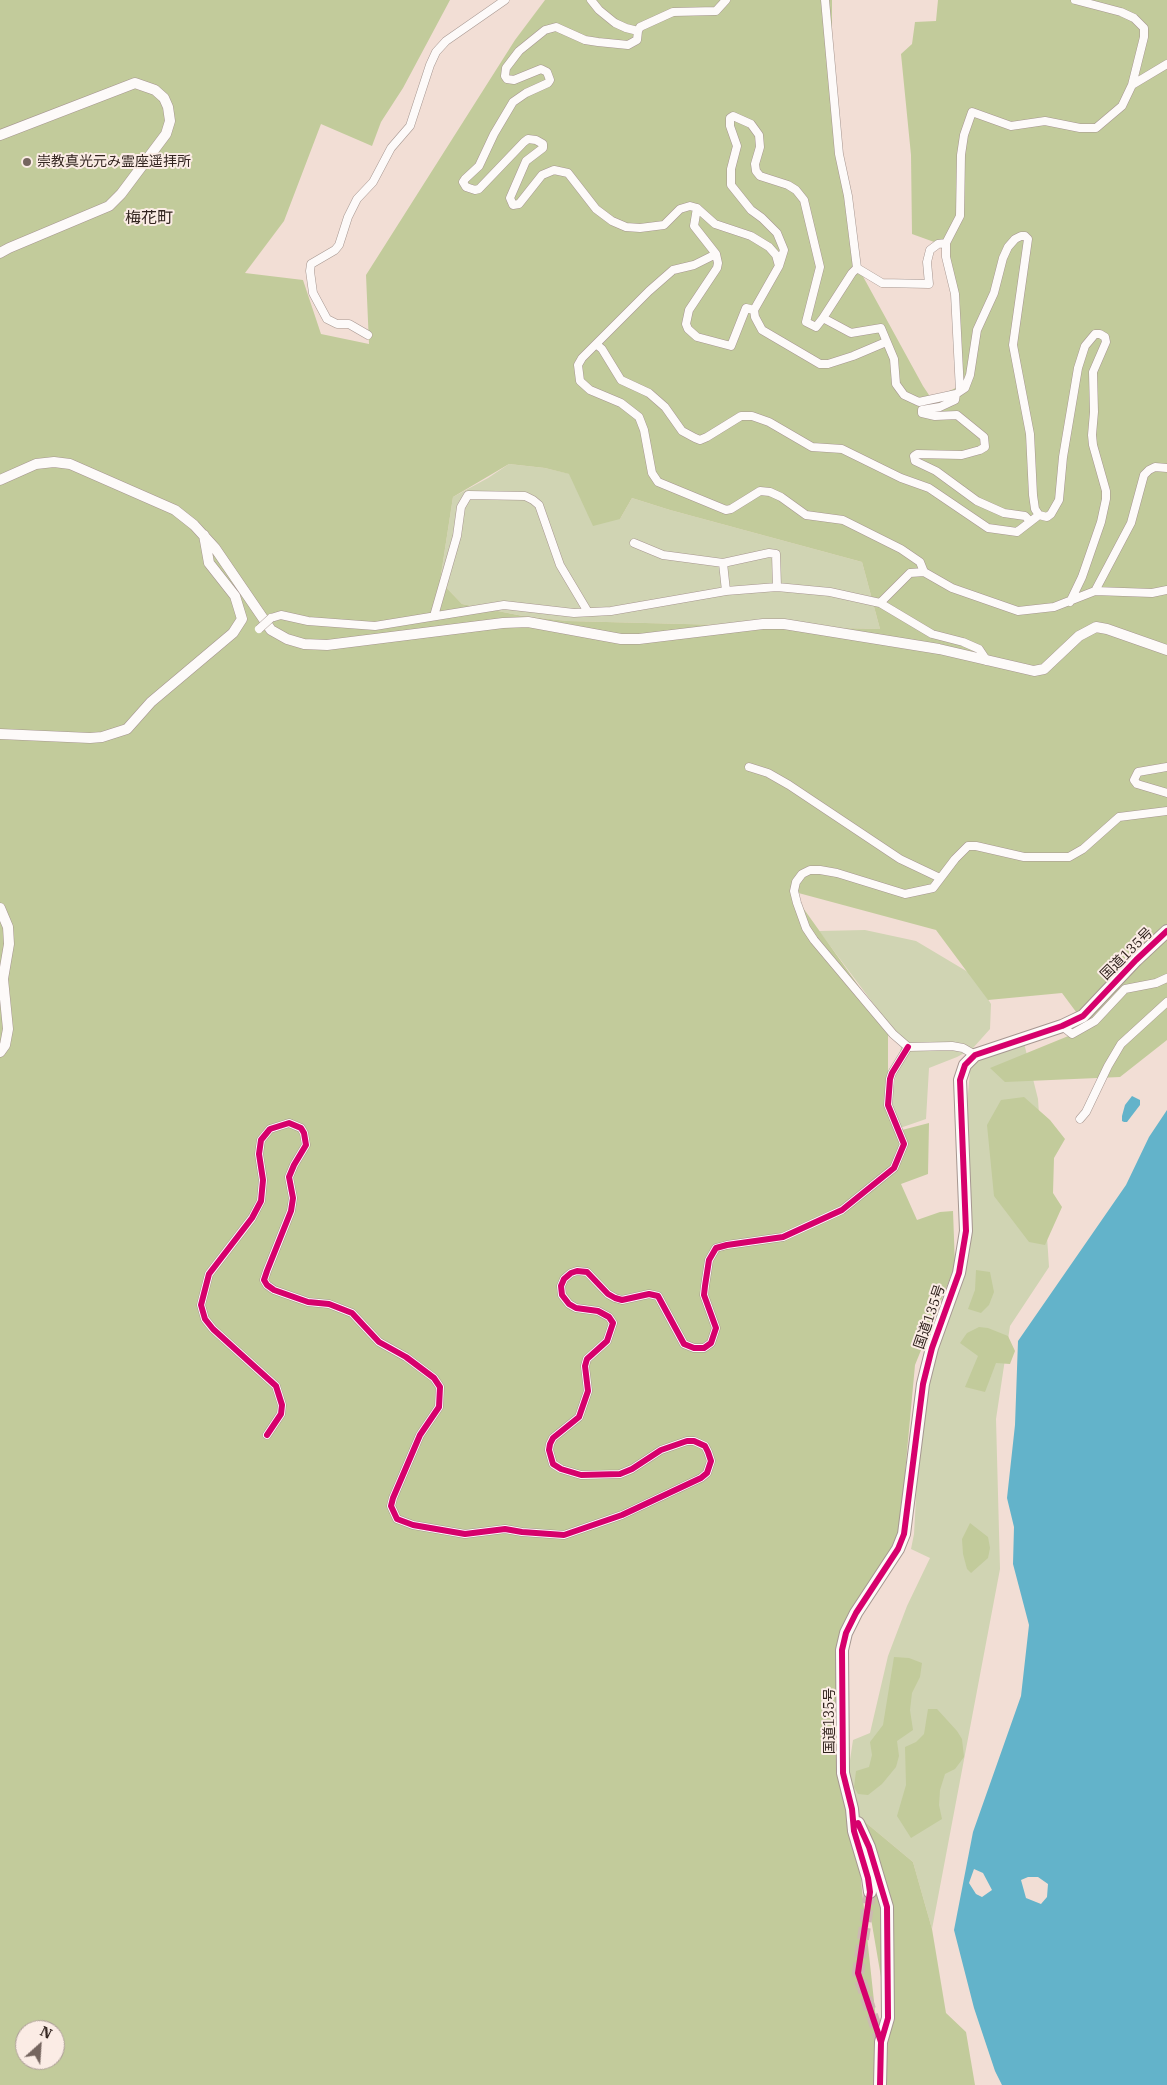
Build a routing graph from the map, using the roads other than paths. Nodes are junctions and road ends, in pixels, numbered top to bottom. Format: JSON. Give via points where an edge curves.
{"nodes":[{"id":1,"x":504,"y":0,"type":"edge"},
{"id":2,"x":591,"y":0,"type":"edge"},
{"id":3,"x":726,"y":0,"type":"edge"},
{"id":4,"x":826,"y":0,"type":"edge"},
{"id":5,"x":1075,"y":0,"type":"edge"},
{"id":6,"x":638,"y":31,"type":"junction"},
{"id":7,"x":1167,"y":64,"type":"edge"},
{"id":8,"x":1132,"y":85,"type":"junction"},
{"id":9,"x":0,"y":135,"type":"edge"},
{"id":10,"x":697,"y":208,"type":"junction"},
{"id":11,"x":946,"y":243,"type":"junction"},
{"id":12,"x":0,"y":253,"type":"edge"},
{"id":13,"x":716,"y":254,"type":"junction"},
{"id":14,"x":779,"y":266,"type":"junction"},
{"id":15,"x":857,"y":268,"type":"junction"},
{"id":16,"x":754,"y":310,"type":"junction"},
{"id":17,"x":823,"y":318,"type":"junction"},
{"id":18,"x":368,"y":335,"type":"dead end"},
{"id":19,"x":886,"y":342,"type":"junction"},
{"id":20,"x":596,"y":344,"type":"junction"},
{"id":21,"x":958,"y":393,"type":"junction"},
{"id":22,"x":1167,"y":468,"type":"edge"},
{"id":23,"x":0,"y":480,"type":"edge"},
{"id":24,"x":1039,"y":515,"type":"junction"},
{"id":25,"x":1030,"y":521,"type":"junction"},
{"id":26,"x":204,"y":535,"type":"junction"},
{"id":27,"x":634,"y":543,"type":"dead end"},
{"id":28,"x":723,"y":563,"type":"junction"},
{"id":29,"x":924,"y":572,"type":"junction"},
{"id":30,"x":777,"y":587,"type":"junction"},
{"id":31,"x":1167,"y":590,"type":"edge"},
{"id":32,"x":726,"y":591,"type":"junction"},
{"id":33,"x":1095,"y":591,"type":"junction"},
{"id":34,"x":1070,"y":602,"type":"junction"},
{"id":35,"x":880,"y":603,"type":"junction"},
{"id":36,"x":588,"y":612,"type":"junction"},
{"id":37,"x":434,"y":616,"type":"junction"},
{"id":38,"x":259,"y":629,"type":"dead end"},
{"id":39,"x":1167,"y":650,"type":"edge"},
{"id":40,"x":987,"y":661,"type":"junction"},
{"id":41,"x":0,"y":734,"type":"edge"},
{"id":42,"x":749,"y":767,"type":"dead end"},
{"id":43,"x":1167,"y":767,"type":"edge"},
{"id":44,"x":1167,"y":793,"type":"edge"},
{"id":45,"x":1167,"y":811,"type":"edge"},
{"id":46,"x":940,"y":878,"type":"junction"},
{"id":47,"x":0,"y":908,"type":"edge"},
{"id":48,"x":1167,"y":931,"type":"edge"},
{"id":49,"x":1167,"y":978,"type":"edge"},
{"id":50,"x":1167,"y":1002,"type":"edge"},
{"id":51,"x":1062,"y":1026,"type":"junction"},
{"id":52,"x":908,"y":1047,"type":"junction"},
{"id":53,"x":0,"y":1052,"type":"edge"},
{"id":54,"x":975,"y":1055,"type":"junction"},
{"id":55,"x":1080,"y":1119,"type":"dead end"},
{"id":56,"x":267,"y":1434,"type":"dead end"},
{"id":57,"x":852,"y":1809,"type":"junction"},
{"id":58,"x":870,"y":1892,"type":"tunnel mouth"},
{"id":59,"x":880,"y":2085,"type":"edge"}],
"edges":[{"from":1,"to":18,"type":"street","via":[[446,41],[436,52],[410,126],[391,148],[373,182],[357,199],[339,245],[312,264],[313,293],[327,319],[337,324],[349,324]]},
{"from":2,"to":6,"type":"street","via":[[615,23]]},
{"from":3,"to":6,"type":"street","via":[[716,11],[673,12],[640,27]]},
{"from":4,"to":15,"type":"street","via":[[838,154],[848,196]]},
{"from":5,"to":8,"type":"street","via":[[1121,12],[1144,28]]},
{"from":6,"to":10,"type":"street","via":[[637,40],[628,45],[585,40],[556,27],[545,30],[519,51],[506,68],[505,76],[514,80],[541,69],[547,72],[550,80],[513,102],[479,166],[464,182],[470,189],[479,189],[524,142],[532,139],[540,141],[543,148],[526,161],[510,198],[513,205],[518,204],[542,175],[554,170],[568,173],[596,209],[626,227],[664,225],[680,209]]},
{"from":7,"to":8,"type":"street"},
{"from":8,"to":11,"type":"street","via":[[1122,106],[1096,128],[1045,121],[1011,126],[972,112],[961,155],[960,216]]},
{"from":9,"to":12,"type":"street","via":[[135,83],[155,90],[164,98],[170,121],[166,134],[109,206]]},
{"from":10,"to":13,"type":"street","via":[[694,226]]},
{"from":10,"to":14,"type":"street","via":[[716,224],[751,236],[769,247]]},
{"from":11,"to":15,"type":"street","via":[[930,250],[927,262],[929,284],[882,283]]},
{"from":11,"to":21,"type":"street","via":[[955,294]]},
{"from":13,"to":16,"type":"street","via":[[717,268],[689,310],[688,329],[697,337],[731,346],[746,308]]},
{"from":13,"to":20,"type":"street","via":[[694,265],[673,270]]},
{"from":14,"to":16,"type":"street"},
{"from":14,"to":17,"type":"street","via":[[784,250],[777,233],[751,210],[731,185],[730,169],[737,146],[730,126],[733,116],[750,124],[759,135],[756,171],[760,176],[788,185],[804,200],[820,267],[806,322],[816,327]]},
{"from":15,"to":17,"type":"street"},
{"from":16,"to":19,"type":"street","via":[[762,330],[817,364],[828,364]]},
{"from":17,"to":19,"type":"street","via":[[851,333],[881,328]]},
{"from":19,"to":21,"type":"street","via":[[894,359],[896,384],[904,395],[919,402]]},
{"from":20,"to":25,"type":"street","via":[[621,380],[649,393],[665,407],[682,431],[694,438],[707,438],[741,416],[752,416],[812,447],[842,449],[929,488],[988,528],[1017,532]]},
{"from":20,"to":29,"type":"street","via":[[578,365],[580,381],[590,390],[621,403],[639,417],[652,473],[658,482],[726,510],[760,491],[774,493],[806,515],[843,520],[901,548],[920,562]]},
{"from":21,"to":24,"type":"street","via":[[965,388],[970,375],[977,330],[994,292],[1003,258],[1015,239],[1025,236],[1028,240],[1013,346],[1030,434],[1033,495]]},
{"from":21,"to":25,"type":"street","via":[[955,400],[940,408],[922,410],[922,413],[956,415],[984,437],[985,447],[962,455],[917,454],[915,461],[936,471],[977,501],[1004,513],[1024,516]]},
{"from":22,"to":33,"type":"street","via":[[1155,467],[1144,475],[1131,523]]},
{"from":23,"to":26,"type":"street","via":[[36,464],[70,464],[175,510]]},
{"from":24,"to":25,"type":"street"},
{"from":24,"to":34,"type":"street","via":[[1047,517],[1059,500],[1078,368],[1084,346],[1095,334],[1100,334],[1106,342],[1093,372],[1092,434],[1106,499],[1082,577]]},
{"from":26,"to":40,"type":"street","via":[[271,630],[287,640],[304,644],[327,645],[503,623],[528,622],[622,639],[784,624],[939,649]]},
{"from":26,"to":41,"type":"street","via":[[209,563],[235,596],[242,619],[233,633],[150,702],[127,729],[90,738]]},
{"from":27,"to":28,"type":"street","via":[[663,555]]},
{"from":28,"to":30,"type":"street","via":[[776,554]]},
{"from":28,"to":32,"type":"street"},
{"from":29,"to":34,"type":"street","via":[[952,588],[1018,611]]},
{"from":29,"to":35,"type":"street","via":[[910,573]]},
{"from":30,"to":32,"type":"street"},
{"from":30,"to":35,"type":"street","via":[[830,592]]},
{"from":31,"to":33,"type":"street"},
{"from":32,"to":36,"type":"street"},
{"from":33,"to":34,"type":"street"},
{"from":35,"to":40,"type":"street","via":[[932,634],[979,650]]},
{"from":36,"to":37,"type":"street","via":[[504,605]]},
{"from":36,"to":37,"type":"street","via":[[560,565],[539,505],[525,496],[468,495],[461,507],[457,536]]},
{"from":37,"to":38,"type":"street","bridge":true,"via":[[376,626],[282,615],[271,618]]},
{"from":39,"to":40,"type":"street","via":[[1096,627],[1079,636],[1044,669],[1034,671]]},
{"from":42,"to":46,"type":"street","via":[[789,785],[900,859]]},
{"from":43,"to":44,"type":"street","via":[[1138,772],[1134,780],[1137,784]]},
{"from":45,"to":46,"type":"street","via":[[1119,817],[1069,857],[1024,857],[968,846]]},
{"from":46,"to":52,"type":"street","via":[[933,888],[905,894],[837,873],[810,870],[802,874],[794,891],[806,928],[814,940],[893,1034]]},
{"from":47,"to":53,"type":"street","via":[[8,927],[9,944],[3,979],[8,1029]]},
{"from":48,"to":51,"type":"highway","name":"国道135号","via":[[1083,1016]]},
{"from":49,"to":51,"type":"street","via":[[1125,989],[1095,1021],[1072,1034]]},
{"from":50,"to":55,"type":"street","via":[[1121,1044]]},
{"from":51,"to":54,"type":"highway","name":"国道135号"},
{"from":52,"to":54,"type":"street","via":[[952,1046]]},
{"from":52,"to":56,"type":"street","via":[[890,1079],[888,1105],[904,1144],[894,1168],[842,1210],[783,1237],[716,1248],[708,1260],[704,1295],[716,1328],[711,1343],[704,1348],[684,1344],[658,1296],[615,1298],[587,1272],[577,1271],[564,1279],[562,1295],[568,1304],[598,1310],[613,1324],[607,1342],[587,1359],[588,1391],[579,1417],[550,1444],[553,1464],[581,1474],[620,1474],[661,1450],[687,1440],[705,1446],[708,1452],[711,1461],[707,1473],[701,1478],[622,1515],[564,1534],[495,1529],[465,1534],[412,1525],[398,1519],[391,1506],[393,1498],[420,1435],[438,1407],[440,1387],[434,1378],[406,1356],[379,1342],[352,1313],[274,1290],[264,1280],[291,1211],[293,1198],[289,1177],[306,1145],[304,1133],[289,1123],[270,1129],[261,1140],[258,1154],[263,1180],[261,1201],[252,1218],[209,1274],[201,1305],[205,1319],[213,1329],[276,1386],[282,1405],[281,1414]]},
{"from":54,"to":57,"type":"highway","name":"国道135号","via":[[965,1065],[960,1080],[966,1231],[959,1273],[932,1348],[923,1384],[904,1534],[856,1613],[842,1650],[843,1773]]},
{"from":57,"to":58,"type":"highway","name":"国道135号","via":[[854,1831]]},
{"from":57,"to":59,"type":"highway","name":"国道135号","via":[[869,1847],[887,1907],[888,2018],[881,2042]]}]}
